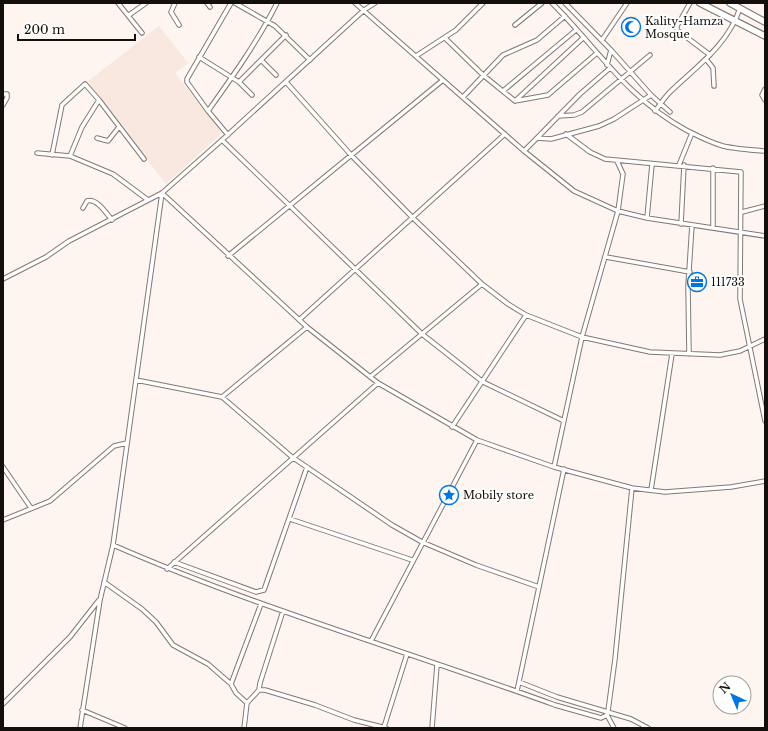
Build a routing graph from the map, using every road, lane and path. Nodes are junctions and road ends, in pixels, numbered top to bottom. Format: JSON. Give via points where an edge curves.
{"nodes":[{"id":1,"x":118,"y":3,"type":"edge"},
{"id":2,"x":146,"y":3,"type":"edge"},
{"id":3,"x":175,"y":3,"type":"edge"},
{"id":4,"x":207,"y":3,"type":"edge"},
{"id":5,"x":231,"y":3,"type":"edge"},
{"id":6,"x":235,"y":3,"type":"edge"},
{"id":7,"x":277,"y":3,"type":"edge"},
{"id":8,"x":355,"y":3,"type":"edge"},
{"id":9,"x":375,"y":3,"type":"edge"},
{"id":10,"x":483,"y":3,"type":"edge"},
{"id":11,"x":542,"y":3,"type":"edge"},
{"id":12,"x":552,"y":3,"type":"edge"},
{"id":13,"x":565,"y":3,"type":"edge"},
{"id":14,"x":627,"y":3,"type":"edge"},
{"id":15,"x":690,"y":3,"type":"edge"},
{"id":16,"x":700,"y":3,"type":"edge"},
{"id":17,"x":730,"y":3,"type":"edge"},
{"id":18,"x":210,"y":7,"type":"dead end"},
{"id":19,"x":740,"y":8,"type":"junction"},
{"id":20,"x":364,"y":10,"type":"junction"},
{"id":21,"x":129,"y":16,"type":"junction"},
{"id":22,"x":565,"y":16,"type":"junction"},
{"id":23,"x":736,"y":20,"type":"junction"},
{"id":24,"x":268,"y":22,"type":"junction"},
{"id":25,"x":765,"y":22,"type":"edge"},
{"id":26,"x":179,"y":25,"type":"dead end"},
{"id":27,"x":515,"y":25,"type":"dead end"},
{"id":28,"x":576,"y":30,"type":"junction"},
{"id":29,"x":142,"y":33,"type":"dead end"},
{"id":30,"x":286,"y":35,"type":"junction"},
{"id":31,"x":765,"y":36,"type":"edge"},
{"id":32,"x":445,"y":38,"type":"junction"},
{"id":33,"x":584,"y":38,"type":"junction"},
{"id":34,"x":602,"y":40,"type":"junction"},
{"id":35,"x":611,"y":50,"type":"junction"},
{"id":36,"x":597,"y":53,"type":"junction"},
{"id":37,"x":650,"y":55,"type":"dead end"},
{"id":38,"x":710,"y":55,"type":"junction"},
{"id":39,"x":416,"y":56,"type":"junction"},
{"id":40,"x":199,"y":57,"type":"junction"},
{"id":41,"x":706,"y":59,"type":"junction"},
{"id":42,"x":262,"y":60,"type":"junction"},
{"id":43,"x":310,"y":60,"type":"junction"},
{"id":44,"x":609,"y":67,"type":"junction"},
{"id":45,"x":631,"y":71,"type":"junction"},
{"id":46,"x":276,"y":75,"type":"dead end"},
{"id":47,"x":483,"y":75,"type":"junction"},
{"id":48,"x":232,"y":77,"type":"junction"},
{"id":49,"x":620,"y":78,"type":"junction"},
{"id":50,"x":443,"y":80,"type":"junction"},
{"id":51,"x":239,"y":82,"type":"junction"},
{"id":52,"x":286,"y":82,"type":"junction"},
{"id":53,"x":714,"y":86,"type":"dead end"},
{"id":54,"x":765,"y":89,"type":"edge"},
{"id":55,"x":503,"y":91,"type":"junction"},
{"id":56,"x":3,"y":94,"type":"edge"},
{"id":57,"x":252,"y":95,"type":"dead end"},
{"id":58,"x":652,"y":95,"type":"junction"},
{"id":59,"x":463,"y":97,"type":"junction"},
{"id":60,"x":99,"y":100,"type":"junction"},
{"id":61,"x":765,"y":100,"type":"edge"},
{"id":62,"x":515,"y":101,"type":"junction"},
{"id":63,"x":643,"y":101,"type":"junction"},
{"id":64,"x":661,"y":104,"type":"junction"},
{"id":65,"x":3,"y":105,"type":"edge"},
{"id":66,"x":208,"y":111,"type":"junction"},
{"id":67,"x":655,"y":111,"type":"junction"},
{"id":68,"x":670,"y":112,"type":"dead end"},
{"id":69,"x":558,"y":116,"type":"junction"},
{"id":70,"x":119,"y":127,"type":"junction"},
{"id":71,"x":692,"y":133,"type":"junction"},
{"id":72,"x":506,"y":134,"type":"junction"},
{"id":73,"x":566,"y":134,"type":"junction"},
{"id":74,"x":228,"y":135,"type":"junction"},
{"id":75,"x":97,"y":138,"type":"dead end"},
{"id":76,"x":537,"y":138,"type":"junction"},
{"id":77,"x":222,"y":140,"type":"junction"},
{"id":78,"x":524,"y":151,"type":"junction"},
{"id":79,"x":765,"y":151,"type":"edge"},
{"id":80,"x":37,"y":153,"type":"dead end"},
{"id":81,"x":52,"y":155,"type":"junction"},
{"id":82,"x":351,"y":155,"type":"junction"},
{"id":83,"x":70,"y":156,"type":"junction"},
{"id":84,"x":144,"y":160,"type":"dead end"},
{"id":85,"x":617,"y":161,"type":"junction"},
{"id":86,"x":652,"y":164,"type":"junction"},
{"id":87,"x":682,"y":165,"type":"junction"},
{"id":88,"x":713,"y":168,"type":"junction"},
{"id":89,"x":162,"y":193,"type":"junction"},
{"id":90,"x":148,"y":200,"type":"junction"},
{"id":91,"x":289,"y":205,"type":"junction"},
{"id":92,"x":765,"y":206,"type":"edge"},
{"id":93,"x":83,"y":208,"type":"dead end"},
{"id":94,"x":618,"y":211,"type":"junction"},
{"id":95,"x":742,"y":212,"type":"junction"},
{"id":96,"x":412,"y":218,"type":"junction"},
{"id":97,"x":647,"y":218,"type":"junction"},
{"id":98,"x":112,"y":220,"type":"junction"},
{"id":99,"x":681,"y":224,"type":"junction"},
{"id":100,"x":692,"y":225,"type":"junction"},
{"id":101,"x":713,"y":227,"type":"junction"},
{"id":102,"x":740,"y":231,"type":"junction"},
{"id":103,"x":765,"y":236,"type":"edge"},
{"id":104,"x":228,"y":256,"type":"junction"},
{"id":105,"x":606,"y":257,"type":"junction"},
{"id":106,"x":355,"y":270,"type":"junction"},
{"id":107,"x":690,"y":272,"type":"junction"},
{"id":108,"x":3,"y":279,"type":"edge"},
{"id":109,"x":482,"y":284,"type":"junction"},
{"id":110,"x":526,"y":315,"type":"junction"},
{"id":111,"x":299,"y":320,"type":"junction"},
{"id":112,"x":306,"y":328,"type":"junction"},
{"id":113,"x":422,"y":334,"type":"junction"},
{"id":114,"x":582,"y":337,"type":"junction"},
{"id":115,"x":765,"y":339,"type":"edge"},
{"id":116,"x":750,"y":346,"type":"junction"},
{"id":117,"x":672,"y":354,"type":"junction"},
{"id":118,"x":689,"y":354,"type":"junction"},
{"id":119,"x":370,"y":377,"type":"junction"},
{"id":120,"x":136,"y":380,"type":"junction"},
{"id":121,"x":483,"y":382,"type":"junction"},
{"id":122,"x":378,"y":384,"type":"junction"},
{"id":123,"x":222,"y":397,"type":"junction"},
{"id":124,"x":564,"y":421,"type":"junction"},
{"id":125,"x":765,"y":421,"type":"edge"},
{"id":126,"x":452,"y":427,"type":"junction"},
{"id":127,"x":477,"y":440,"type":"junction"},
{"id":128,"x":127,"y":443,"type":"junction"},
{"id":129,"x":292,"y":457,"type":"junction"},
{"id":130,"x":3,"y":467,"type":"edge"},
{"id":131,"x":307,"y":467,"type":"junction"},
{"id":132,"x":554,"y":467,"type":"junction"},
{"id":133,"x":564,"y":469,"type":"junction"},
{"id":134,"x":765,"y":481,"type":"edge"},
{"id":135,"x":632,"y":488,"type":"junction"},
{"id":136,"x":651,"y":490,"type":"junction"},
{"id":137,"x":31,"y":508,"type":"junction"},
{"id":138,"x":290,"y":519,"type":"junction"},
{"id":139,"x":3,"y":520,"type":"edge"},
{"id":140,"x":422,"y":542,"type":"junction"},
{"id":141,"x":113,"y":545,"type":"junction"},
{"id":142,"x":412,"y":560,"type":"junction"},
{"id":143,"x":174,"y":562,"type":"junction"},
{"id":144,"x":166,"y":569,"type":"junction"},
{"id":145,"x":104,"y":582,"type":"junction"},
{"id":146,"x":539,"y":587,"type":"junction"},
{"id":147,"x":100,"y":600,"type":"junction"},
{"id":148,"x":261,"y":604,"type":"junction"},
{"id":149,"x":283,"y":611,"type":"junction"},
{"id":150,"x":371,"y":641,"type":"junction"},
{"id":151,"x":407,"y":654,"type":"junction"},
{"id":152,"x":437,"y":665,"type":"junction"},
{"id":153,"x":519,"y":682,"type":"junction"},
{"id":154,"x":231,"y":684,"type":"junction"},
{"id":155,"x":259,"y":690,"type":"junction"},
{"id":156,"x":517,"y":691,"type":"junction"},
{"id":157,"x":557,"y":697,"type":"junction"},
{"id":158,"x":247,"y":703,"type":"junction"},
{"id":159,"x":3,"y":704,"type":"edge"},
{"id":160,"x":555,"y":705,"type":"junction"},
{"id":161,"x":82,"y":710,"type":"junction"},
{"id":162,"x":608,"y":713,"type":"junction"},
{"id":163,"x":80,"y":728,"type":"edge"},
{"id":164,"x":125,"y":728,"type":"edge"},
{"id":165,"x":244,"y":728,"type":"edge"},
{"id":166,"x":385,"y":728,"type":"edge"},
{"id":167,"x":432,"y":728,"type":"edge"},
{"id":168,"x":614,"y":728,"type":"edge"},
{"id":169,"x":648,"y":728,"type":"edge"}],
"edges":[{"from":1,"to":21,"type":"street"},
{"from":2,"to":21,"type":"street"},
{"from":3,"to":26,"type":"street","via":[[171,12]]},
{"from":4,"to":18,"type":"street"},
{"from":5,"to":40,"type":"street"},
{"from":6,"to":24,"type":"street"},
{"from":7,"to":24,"type":"street"},
{"from":8,"to":20,"type":"street"},
{"from":9,"to":20,"type":"street"},
{"from":10,"to":32,"type":"street","via":[[460,27]]},
{"from":11,"to":27,"type":"street"},
{"from":12,"to":22,"type":"street"},
{"from":13,"to":34,"type":"street"},
{"from":14,"to":34,"type":"street"},
{"from":15,"to":38,"type":"street","via":[[677,30]]},
{"from":16,"to":23,"type":"main road"},
{"from":17,"to":19,"type":"main road"},
{"from":19,"to":23,"type":"street"},
{"from":19,"to":25,"type":"main road"},
{"from":20,"to":39,"type":"street"},
{"from":20,"to":43,"type":"street"},
{"from":21,"to":29,"type":"street"},
{"from":22,"to":28,"type":"street"},
{"from":22,"to":47,"type":"street","via":[[538,40],[503,54]]},
{"from":23,"to":31,"type":"main road"},
{"from":23,"to":38,"type":"street","via":[[721,44]]},
{"from":24,"to":30,"type":"street"},
{"from":24,"to":48,"type":"street"},
{"from":28,"to":33,"type":"street"},
{"from":28,"to":55,"type":"street"},
{"from":30,"to":42,"type":"street"},
{"from":30,"to":43,"type":"street"},
{"from":32,"to":39,"type":"street"},
{"from":32,"to":47,"type":"street"},
{"from":33,"to":36,"type":"street"},
{"from":33,"to":62,"type":"street"},
{"from":34,"to":35,"type":"street"},
{"from":35,"to":44,"type":"street"},
{"from":35,"to":45,"type":"street"},
{"from":36,"to":44,"type":"street"},
{"from":36,"to":62,"type":"street","via":[[548,95]]},
{"from":37,"to":45,"type":"street"},
{"from":38,"to":41,"type":"street"},
{"from":39,"to":50,"type":"street"},
{"from":40,"to":48,"type":"street"},
{"from":40,"to":66,"type":"street","via":[[188,74],[187,82]]},
{"from":41,"to":53,"type":"street","via":[[713,68]]},
{"from":41,"to":64,"type":"street","via":[[671,91]]},
{"from":42,"to":46,"type":"street"},
{"from":42,"to":51,"type":"street"},
{"from":43,"to":52,"type":"street"},
{"from":44,"to":49,"type":"street"},
{"from":44,"to":69,"type":"street"},
{"from":45,"to":49,"type":"street"},
{"from":45,"to":58,"type":"street"},
{"from":47,"to":55,"type":"street"},
{"from":47,"to":59,"type":"street"},
{"from":48,"to":51,"type":"street"},
{"from":48,"to":66,"type":"street"},
{"from":49,"to":63,"type":"street"},
{"from":49,"to":69,"type":"street","via":[[582,112]]},
{"from":50,"to":59,"type":"street"},
{"from":50,"to":82,"type":"street"},
{"from":51,"to":57,"type":"street"},
{"from":52,"to":74,"type":"street"},
{"from":52,"to":82,"type":"street"},
{"from":54,"to":61,"type":"street","via":[[762,95]]},
{"from":55,"to":62,"type":"street"},
{"from":56,"to":65,"type":"street","via":[[7,94]]},
{"from":58,"to":63,"type":"street"},
{"from":58,"to":64,"type":"street"},
{"from":59,"to":72,"type":"street"},
{"from":60,"to":70,"type":"street"},
{"from":60,"to":81,"type":"street","via":[[85,84],[62,104]]},
{"from":60,"to":83,"type":"street","via":[[82,127]]},
{"from":63,"to":67,"type":"street"},
{"from":63,"to":73,"type":"street","via":[[606,123]]},
{"from":64,"to":67,"type":"street"},
{"from":64,"to":68,"type":"street"},
{"from":66,"to":74,"type":"street"},
{"from":67,"to":71,"type":"street"},
{"from":69,"to":76,"type":"street"},
{"from":70,"to":75,"type":"street","via":[[108,141]]},
{"from":70,"to":84,"type":"street"},
{"from":71,"to":79,"type":"street","via":[[724,146]]},
{"from":71,"to":87,"type":"street"},
{"from":72,"to":78,"type":"street"},
{"from":72,"to":96,"type":"street"},
{"from":73,"to":76,"type":"street","via":[[551,139]]},
{"from":73,"to":85,"type":"street","via":[[590,152]]},
{"from":74,"to":77,"type":"street"},
{"from":76,"to":78,"type":"street"},
{"from":77,"to":89,"type":"street"},
{"from":77,"to":91,"type":"street"},
{"from":78,"to":94,"type":"street","via":[[574,191]]},
{"from":80,"to":81,"type":"street"},
{"from":81,"to":83,"type":"street"},
{"from":82,"to":91,"type":"street"},
{"from":82,"to":96,"type":"street"},
{"from":83,"to":90,"type":"street","via":[[113,174]]},
{"from":85,"to":86,"type":"street"},
{"from":85,"to":94,"type":"street","via":[[623,174]]},
{"from":86,"to":87,"type":"street"},
{"from":86,"to":97,"type":"street"},
{"from":87,"to":88,"type":"street"},
{"from":87,"to":99,"type":"street"},
{"from":88,"to":95,"type":"street","via":[[741,172]]},
{"from":88,"to":101,"type":"street"},
{"from":89,"to":90,"type":"street"},
{"from":89,"to":104,"type":"street"},
{"from":89,"to":120,"type":"street"},
{"from":90,"to":98,"type":"street"},
{"from":91,"to":104,"type":"street"},
{"from":91,"to":106,"type":"street"},
{"from":92,"to":95,"type":"street"},
{"from":93,"to":98,"type":"street","via":[[87,201],[91,200]]},
{"from":94,"to":97,"type":"street"},
{"from":94,"to":105,"type":"street"},
{"from":95,"to":102,"type":"street"},
{"from":96,"to":106,"type":"street"},
{"from":96,"to":109,"type":"street"},
{"from":97,"to":99,"type":"street"},
{"from":98,"to":108,"type":"street","via":[[69,241],[46,257]]},
{"from":99,"to":100,"type":"street"},
{"from":100,"to":101,"type":"street"},
{"from":100,"to":107,"type":"street"},
{"from":101,"to":102,"type":"street"},
{"from":102,"to":103,"type":"street"},
{"from":102,"to":116,"type":"street","via":[[740,299]]},
{"from":104,"to":111,"type":"street"},
{"from":105,"to":107,"type":"street"},
{"from":105,"to":114,"type":"street"},
{"from":106,"to":111,"type":"street"},
{"from":106,"to":113,"type":"street"},
{"from":107,"to":118,"type":"street"},
{"from":109,"to":110,"type":"street"},
{"from":109,"to":113,"type":"street"},
{"from":110,"to":114,"type":"street"},
{"from":110,"to":121,"type":"street"},
{"from":111,"to":112,"type":"street"},
{"from":112,"to":119,"type":"street"},
{"from":112,"to":123,"type":"street"},
{"from":113,"to":119,"type":"street"},
{"from":113,"to":121,"type":"street"},
{"from":114,"to":117,"type":"street","via":[[634,349]]},
{"from":114,"to":124,"type":"street"},
{"from":115,"to":116,"type":"street"},
{"from":116,"to":118,"type":"street","via":[[720,355]]},
{"from":116,"to":125,"type":"street"},
{"from":117,"to":118,"type":"street"},
{"from":117,"to":136,"type":"street"},
{"from":119,"to":122,"type":"street"},
{"from":120,"to":123,"type":"street"},
{"from":120,"to":128,"type":"street"},
{"from":121,"to":124,"type":"street"},
{"from":121,"to":126,"type":"street"},
{"from":122,"to":126,"type":"street"},
{"from":122,"to":129,"type":"street"},
{"from":123,"to":129,"type":"street"},
{"from":124,"to":132,"type":"street"},
{"from":126,"to":127,"type":"street"},
{"from":127,"to":132,"type":"street"},
{"from":127,"to":140,"type":"street"},
{"from":128,"to":137,"type":"street","via":[[114,446],[50,501]]},
{"from":128,"to":141,"type":"street"},
{"from":129,"to":131,"type":"street"},
{"from":129,"to":143,"type":"street"},
{"from":130,"to":137,"type":"street"},
{"from":131,"to":138,"type":"street"},
{"from":131,"to":140,"type":"street"},
{"from":132,"to":133,"type":"street"},
{"from":133,"to":135,"type":"street"},
{"from":133,"to":146,"type":"street"},
{"from":134,"to":136,"type":"street","via":[[731,487],[664,492]]},
{"from":135,"to":136,"type":"street"},
{"from":135,"to":162,"type":"street","via":[[616,659]]},
{"from":137,"to":139,"type":"street"},
{"from":138,"to":142,"type":"street"},
{"from":138,"to":143,"type":"street","via":[[267,586],[261,592]]},
{"from":140,"to":142,"type":"street"},
{"from":140,"to":146,"type":"street","via":[[476,565]]},
{"from":141,"to":144,"type":"street"},
{"from":141,"to":145,"type":"street"},
{"from":142,"to":150,"type":"street"},
{"from":143,"to":144,"type":"street"},
{"from":144,"to":148,"type":"street"},
{"from":145,"to":147,"type":"street"},
{"from":145,"to":154,"type":"street","via":[[142,609],[156,622],[173,645],[202,659]]},
{"from":146,"to":153,"type":"street"},
{"from":147,"to":159,"type":"street","via":[[70,637]]},
{"from":147,"to":161,"type":"street"},
{"from":148,"to":149,"type":"street"},
{"from":148,"to":154,"type":"street"},
{"from":149,"to":150,"type":"street"},
{"from":149,"to":155,"type":"street"},
{"from":150,"to":151,"type":"street"},
{"from":151,"to":152,"type":"street"},
{"from":151,"to":166,"type":"street"},
{"from":152,"to":156,"type":"street"},
{"from":152,"to":167,"type":"street"},
{"from":153,"to":156,"type":"street"},
{"from":153,"to":157,"type":"street"},
{"from":154,"to":158,"type":"street"},
{"from":155,"to":158,"type":"street"},
{"from":155,"to":166,"type":"street"},
{"from":156,"to":160,"type":"street"},
{"from":157,"to":160,"type":"street"},
{"from":157,"to":162,"type":"street"},
{"from":158,"to":165,"type":"street"},
{"from":160,"to":162,"type":"street","via":[[598,718]]},
{"from":161,"to":163,"type":"street"},
{"from":161,"to":164,"type":"street"},
{"from":162,"to":168,"type":"street"},
{"from":162,"to":169,"type":"street","via":[[631,719]]}]}
